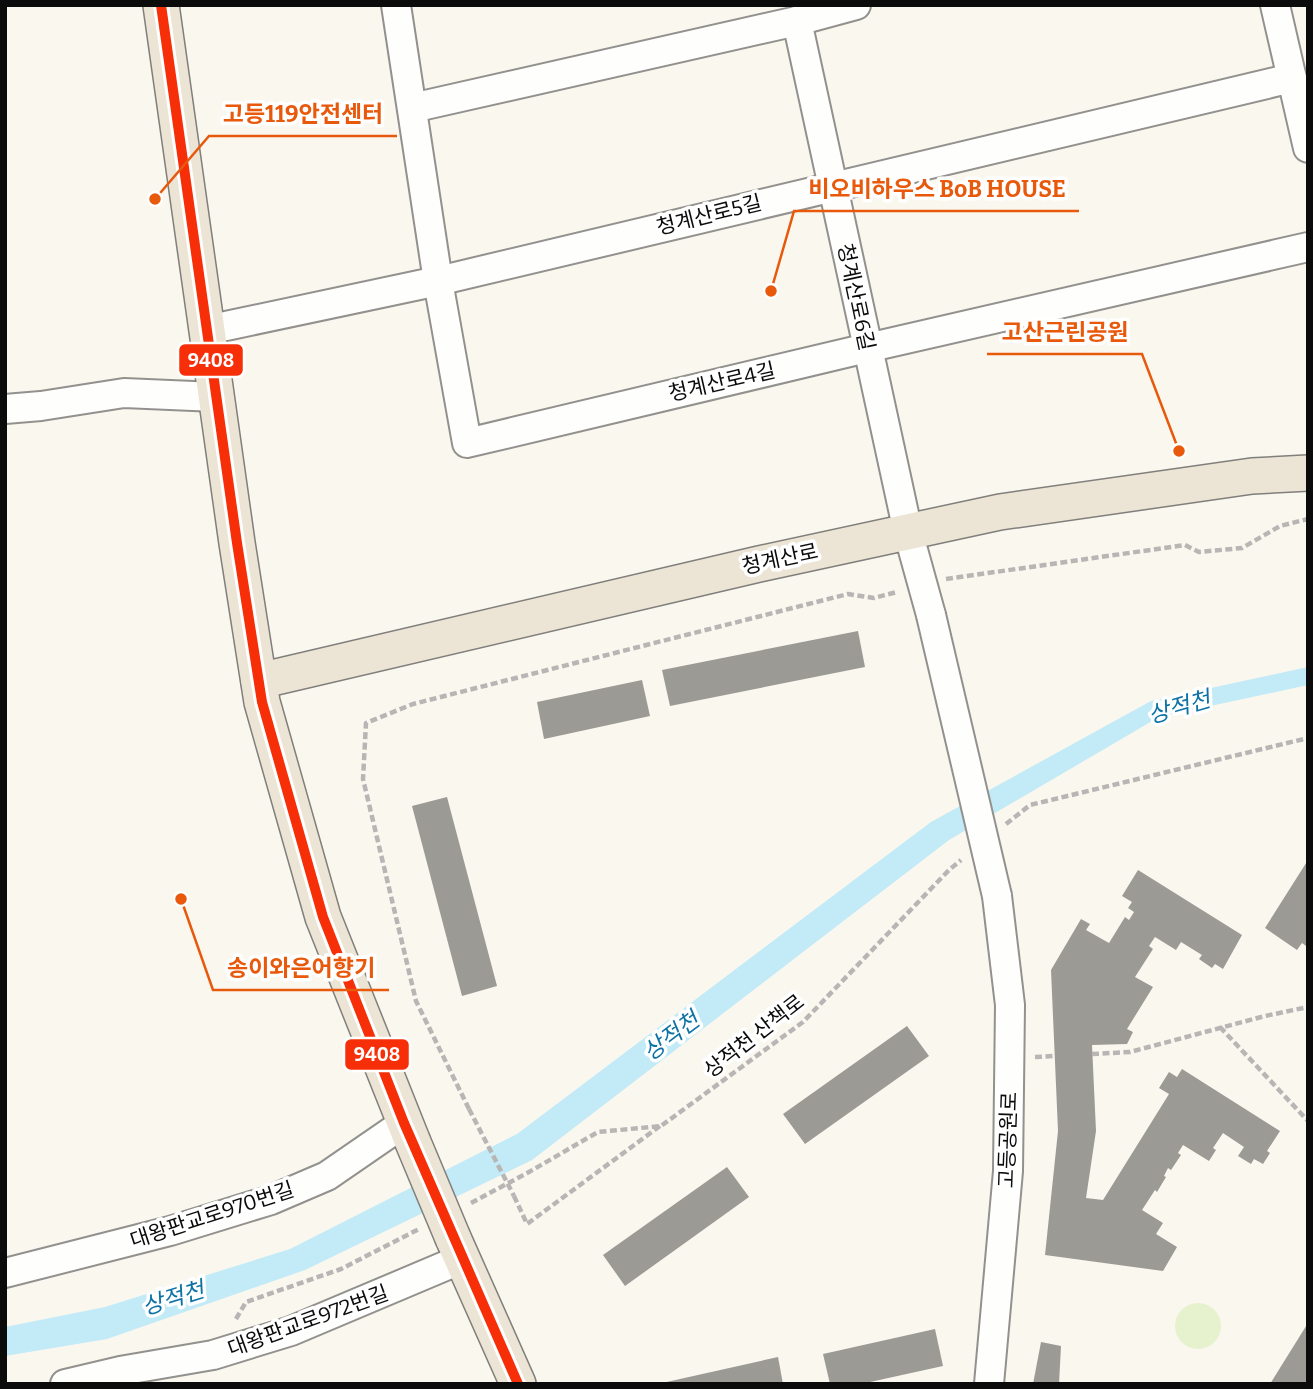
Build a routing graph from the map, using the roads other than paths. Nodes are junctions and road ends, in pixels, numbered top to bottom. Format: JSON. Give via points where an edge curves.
{"nodes":[{"id":1,"x":161,"y":5,"type":"edge"},
{"id":2,"x":396,"y":5,"type":"edge"},
{"id":3,"x":856,"y":5,"type":"edge"},
{"id":4,"x":1275,"y":5,"type":"edge"},
{"id":5,"x":797,"y":21,"type":"junction"},
{"id":6,"x":1292,"y":78,"type":"junction"},
{"id":7,"x":412,"y":108,"type":"junction"},
{"id":8,"x":1308,"y":148,"type":"edge"},
{"id":9,"x":832,"y":186,"type":"junction"},
{"id":10,"x":1308,"y":247,"type":"edge"},
{"id":11,"x":438,"y":281,"type":"junction"},
{"id":12,"x":207,"y":330,"type":"junction"},
{"id":13,"x":867,"y":348,"type":"junction"},
{"id":14,"x":216,"y":397,"type":"junction"},
{"id":15,"x":5,"y":409,"type":"edge"},
{"id":16,"x":1308,"y":473,"type":"edge"},
{"id":17,"x":908,"y":531,"type":"junction"},
{"id":18,"x":258,"y":681,"type":"junction"},
{"id":19,"x":408,"y":1132,"type":"junction"},
{"id":20,"x":447,"y":1241,"type":"junction"},
{"id":21,"x":5,"y":1273,"type":"edge"},
{"id":22,"x":65,"y":1384,"type":"edge"},
{"id":23,"x":517,"y":1384,"type":"edge"},
{"id":24,"x":989,"y":1384,"type":"edge"}],
"edges":[{"from":1,"to":12,"type":"main road"},
{"from":2,"to":7,"type":"street","name":"청계산로4길"},
{"from":3,"to":5,"type":"street"},
{"from":4,"to":6,"type":"street"},
{"from":5,"to":7,"type":"street"},
{"from":5,"to":9,"type":"street","name":"청계산로6길"},
{"from":6,"to":8,"type":"street"},
{"from":6,"to":9,"type":"street","name":"청계산로5길"},
{"from":7,"to":11,"type":"street","name":"청계산로4길"},
{"from":9,"to":11,"type":"street","name":"청계산로5길"},
{"from":9,"to":13,"type":"street","name":"청계산로6길"},
{"from":10,"to":13,"type":"street","name":"청계산로4길"},
{"from":11,"to":12,"type":"street","name":"청계산로5길"},
{"from":11,"to":13,"type":"street","name":"청계산로4길","via":[[467,443]]},
{"from":12,"to":14,"type":"main road"},
{"from":13,"to":17,"type":"street","name":"청계산로6길"},
{"from":14,"to":15,"type":"street","via":[[124,393]]},
{"from":14,"to":18,"type":"main road"},
{"from":16,"to":17,"type":"main road","name":"청계산로","via":[[1000,512]]},
{"from":17,"to":18,"type":"main road","name":"청계산로"},
{"from":17,"to":24,"type":"street","name":"고등공원로","bridge":true,"via":[[997,896],[1010,1005],[1008,1171]]},
{"from":18,"to":19,"type":"main road","via":[[323,917]]},
{"from":19,"to":20,"type":"main road","bridge":true},
{"from":19,"to":21,"type":"street","name":"대왕판교로970번길","via":[[271,1200]]},
{"from":20,"to":22,"type":"street","name":"대왕판교로972번길","via":[[291,1331],[213,1355]]},
{"from":20,"to":23,"type":"main road"}]}
